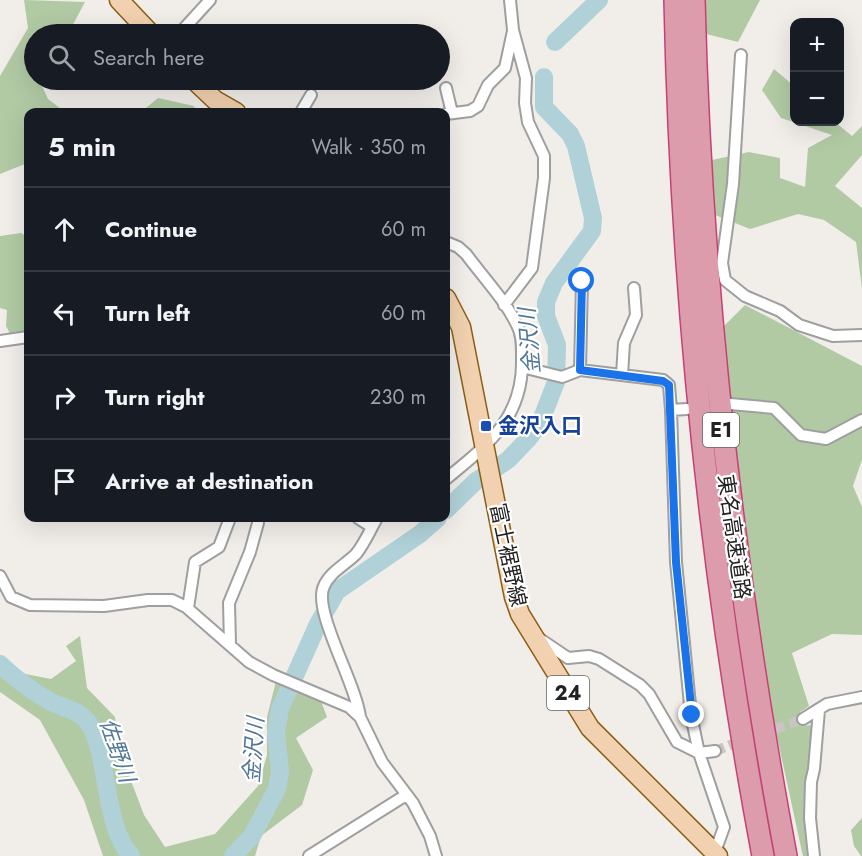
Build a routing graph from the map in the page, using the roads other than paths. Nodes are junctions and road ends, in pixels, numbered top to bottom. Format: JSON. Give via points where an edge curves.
{"nodes":[{"id":1,"x":119,"y":0,"type":"edge"},
{"id":2,"x":210,"y":0,"type":"edge"},
{"id":3,"x":510,"y":0,"type":"edge"},
{"id":4,"x":675,"y":0,"type":"edge"},
{"id":5,"x":694,"y":0,"type":"edge"},
{"id":6,"x":142,"y":24,"type":"edge"},
{"id":7,"x":188,"y":24,"type":"edge"},
{"id":8,"x":513,"y":30,"type":"junction"},
{"id":9,"x":741,"y":55,"type":"dead end"},
{"id":10,"x":204,"y":90,"type":"edge"},
{"id":11,"x":446,"y":90,"type":"edge"},
{"id":12,"x":312,"y":95,"type":"dead end"},
{"id":13,"x":229,"y":108,"type":"edge"},
{"id":14,"x":304,"y":108,"type":"edge"},
{"id":15,"x":448,"y":108,"type":"edge"},
{"id":16,"x":450,"y":114,"type":"edge"},
{"id":17,"x":450,"y":244,"type":"edge"},
{"id":18,"x":582,"y":281,"type":"dead end"},
{"id":19,"x":634,"y":288,"type":"dead end"},
{"id":20,"x":504,"y":305,"type":"junction"},
{"id":21,"x":450,"y":306,"type":"edge"},
{"id":22,"x":862,"y":335,"type":"edge"},
{"id":23,"x":24,"y":338,"type":"edge"},
{"id":24,"x":0,"y":341,"type":"edge"},
{"id":25,"x":522,"y":367,"type":"junction"},
{"id":26,"x":580,"y":370,"type":"junction"},
{"id":27,"x":622,"y":375,"type":"junction"},
{"id":28,"x":730,"y":404,"type":"dead end"},
{"id":29,"x":687,"y":409,"type":"dead end"},
{"id":30,"x":671,"y":410,"type":"junction"},
{"id":31,"x":862,"y":420,"type":"edge"},
{"id":32,"x":487,"y":454,"type":"junction"},
{"id":33,"x":450,"y":477,"type":"edge"},
{"id":34,"x":228,"y":522,"type":"edge"},
{"id":35,"x":258,"y":522,"type":"dead end"},
{"id":36,"x":374,"y":523,"type":"edge"},
{"id":37,"x":0,"y":576,"type":"edge"},
{"id":38,"x":188,"y":608,"type":"junction"},
{"id":39,"x":532,"y":637,"type":"junction"},
{"id":40,"x":230,"y":644,"type":"junction"},
{"id":41,"x":862,"y":697,"type":"edge"},
{"id":42,"x":819,"y":710,"type":"junction"},
{"id":43,"x":360,"y":717,"type":"junction"},
{"id":44,"x":803,"y":719,"type":"tunnel mouth"},
{"id":45,"x":714,"y":751,"type":"tunnel mouth"},
{"id":46,"x":699,"y":753,"type":"junction"},
{"id":47,"x":406,"y":795,"type":"junction"},
{"id":48,"x":714,"y":854,"type":"edge"},
{"id":49,"x":309,"y":856,"type":"edge"},
{"id":50,"x":436,"y":856,"type":"edge"},
{"id":51,"x":763,"y":856,"type":"edge"},
{"id":52,"x":786,"y":856,"type":"edge"},
{"id":53,"x":814,"y":856,"type":"edge"}],
"edges":[{"from":1,"to":6,"type":"main road"},
{"from":2,"to":7,"type":"street"},
{"from":3,"to":8,"type":"street"},
{"from":4,"to":51,"type":"highway","name":"東名高速道路","number":"E1","via":[[677,116],[691,327],[717,570]]},
{"from":5,"to":52,"type":"highway","name":"東名高速道路","number":"E1","via":[[701,181],[723,452]]},
{"from":8,"to":16,"type":"street","via":[[505,68],[488,85],[478,105],[470,111]]},
{"from":8,"to":20,"type":"street","via":[[526,78],[528,122],[544,156],[544,178],[532,267]]},
{"from":9,"to":22,"type":"street","via":[[733,184],[722,263],[724,280],[799,325],[833,336]]},
{"from":10,"to":13,"type":"main road"},
{"from":11,"to":15,"type":"street"},
{"from":12,"to":14,"type":"street"},
{"from":17,"to":20,"type":"street","via":[[466,255]]},
{"from":18,"to":26,"type":"street"},
{"from":19,"to":27,"type":"street","via":[[636,315],[624,343]]},
{"from":20,"to":25,"type":"street","via":[[518,326]]},
{"from":21,"to":32,"type":"main road","name":"富士裾野線","number":"24","via":[[461,327]]},
{"from":23,"to":24,"type":"street"},
{"from":25,"to":26,"type":"street","via":[[562,377]]},
{"from":25,"to":32,"type":"street","via":[[516,404]]},
{"from":26,"to":27,"type":"street"},
{"from":27,"to":30,"type":"street","via":[[667,382]]},
{"from":28,"to":31,"type":"street","via":[[774,408],[801,435],[826,439]]},
{"from":29,"to":30,"type":"street"},
{"from":30,"to":46,"type":"street","via":[[676,562]]},
{"from":32,"to":33,"type":"street"},
{"from":32,"to":39,"type":"main road","name":"富士裾野線","number":"24","via":[[514,597]]},
{"from":34,"to":38,"type":"street","via":[[219,547],[195,562]]},
{"from":35,"to":40,"type":"street","via":[[229,603]]},
{"from":36,"to":43,"type":"street","via":[[356,553],[327,580],[320,598],[325,621],[358,700]]},
{"from":37,"to":38,"type":"street","via":[[11,597],[30,605],[104,606],[161,599]]},
{"from":38,"to":40,"type":"street"},
{"from":39,"to":46,"type":"street","via":[[541,637],[568,658],[599,659],[640,685],[677,742]]},
{"from":39,"to":48,"type":"main road","name":"富士裾野線","number":"24","via":[[590,728]]},
{"from":40,"to":43,"type":"street","via":[[249,662],[349,707]]},
{"from":41,"to":42,"type":"street","via":[[827,704]]},
{"from":42,"to":44,"type":"street"},
{"from":42,"to":53,"type":"street","via":[[811,782]]},
{"from":43,"to":47,"type":"street","via":[[382,762]]},
{"from":45,"to":46,"type":"street"},
{"from":46,"to":48,"type":"street","via":[[724,827]]},
{"from":47,"to":49,"type":"street"},
{"from":47,"to":50,"type":"street","via":[[430,836]]}]}
